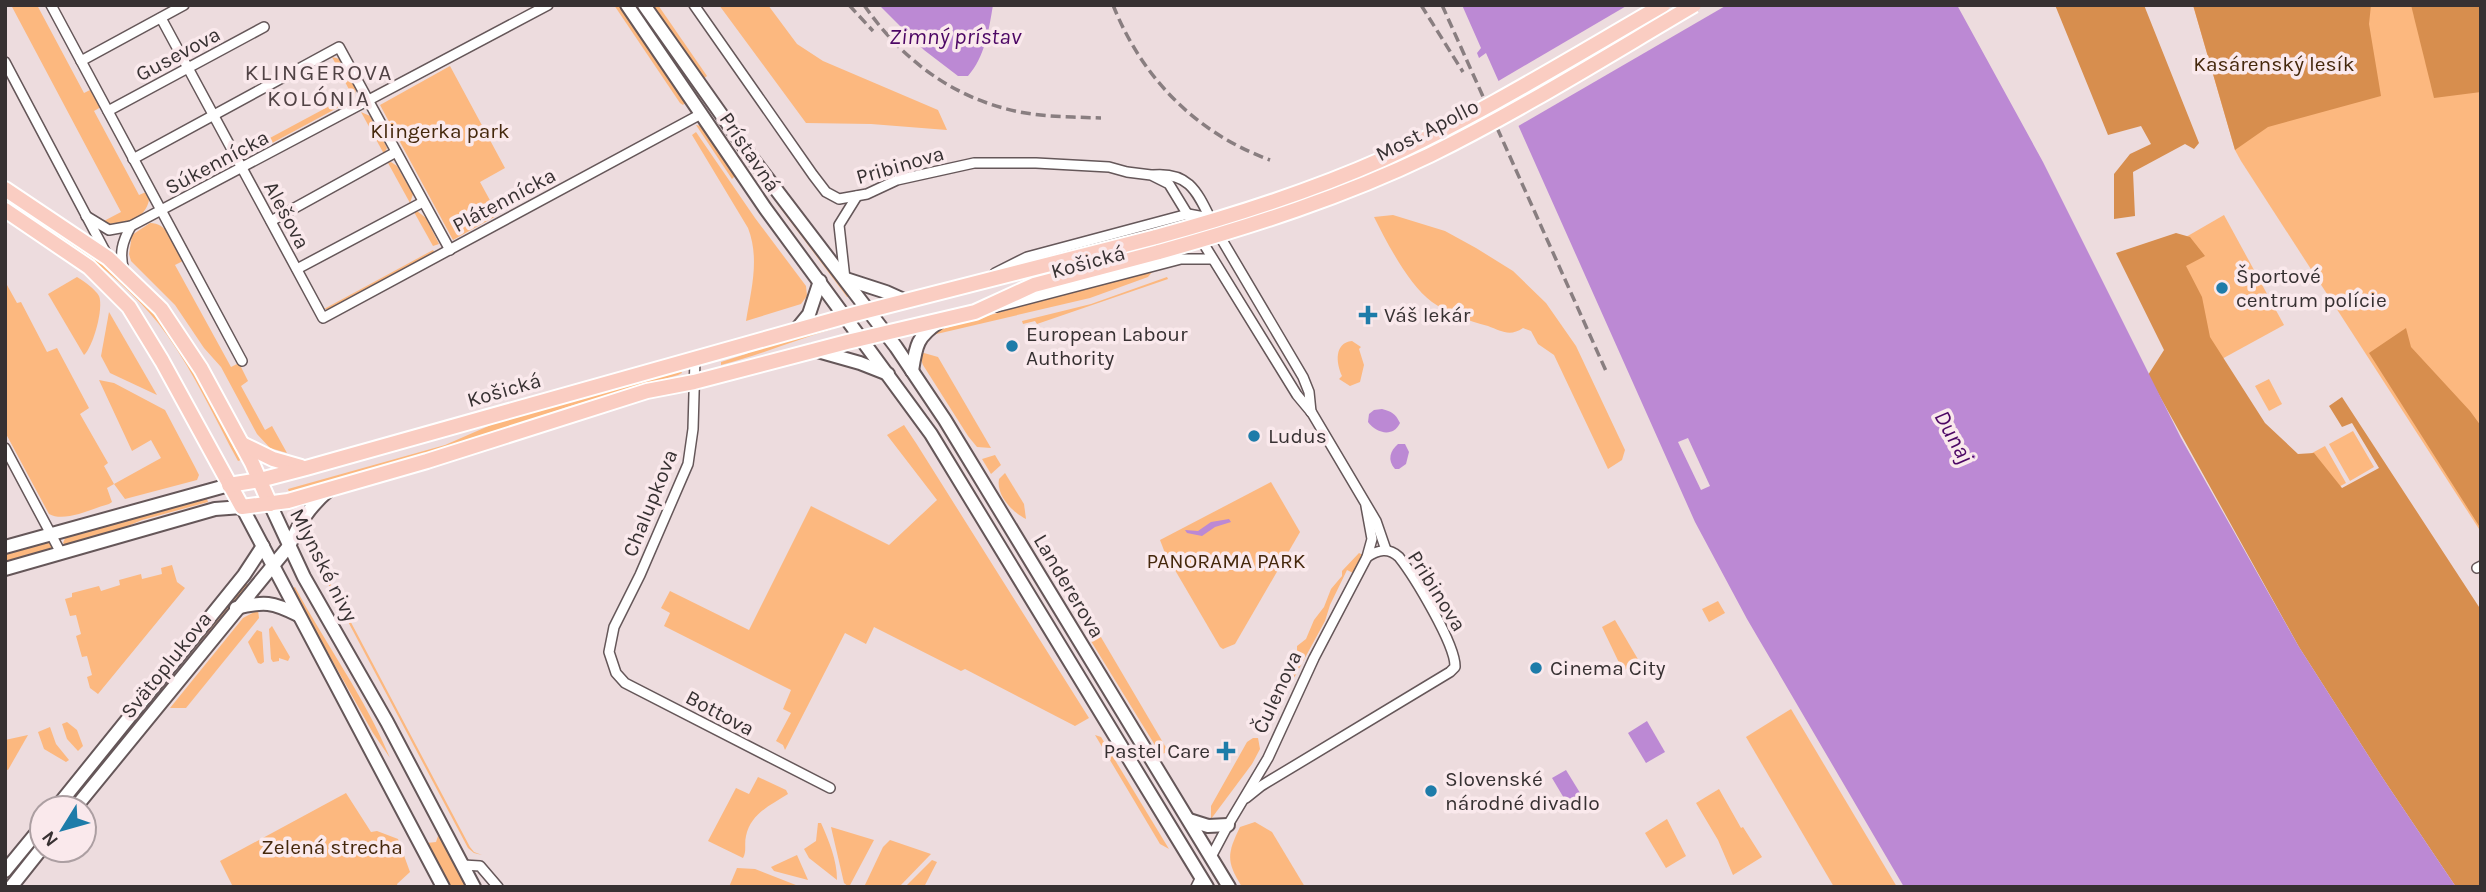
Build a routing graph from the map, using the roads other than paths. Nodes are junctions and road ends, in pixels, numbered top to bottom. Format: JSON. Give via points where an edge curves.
{"nodes":[{"id":1,"x":51,"y":5,"type":"edge"},
{"id":2,"x":184,"y":5,"type":"edge"},
{"id":3,"x":548,"y":5,"type":"edge"},
{"id":4,"x":627,"y":5,"type":"edge"},
{"id":5,"x":644,"y":5,"type":"edge"},
{"id":6,"x":694,"y":5,"type":"edge"},
{"id":7,"x":1663,"y":5,"type":"edge"},
{"id":8,"x":1695,"y":5,"type":"edge"},
{"id":9,"x":161,"y":18,"type":"junction"},
{"id":10,"x":264,"y":27,"type":"dead end"},
{"id":11,"x":81,"y":61,"type":"junction"},
{"id":12,"x":5,"y":62,"type":"edge"},
{"id":13,"x":188,"y":68,"type":"junction"},
{"id":14,"x":368,"y":101,"type":"junction"},
{"id":15,"x":108,"y":111,"type":"junction"},
{"id":16,"x":701,"y":114,"type":"junction"},
{"id":17,"x":214,"y":115,"type":"junction"},
{"id":18,"x":396,"y":152,"type":"junction"},
{"id":19,"x":133,"y":159,"type":"junction"},
{"id":20,"x":242,"y":168,"type":"junction"},
{"id":21,"x":1152,"y":175,"type":"junction"},
{"id":22,"x":5,"y":189,"type":"edge"},
{"id":23,"x":857,"y":196,"type":"junction"},
{"id":24,"x":423,"y":202,"type":"junction"},
{"id":25,"x":162,"y":211,"type":"junction"},
{"id":26,"x":86,"y":216,"type":"junction"},
{"id":27,"x":1190,"y":217,"type":"junction"},
{"id":28,"x":10,"y":218,"type":"edge"},
{"id":29,"x":271,"y":221,"type":"junction"},
{"id":30,"x":131,"y":226,"type":"junction"},
{"id":31,"x":1156,"y":237,"type":"joint"},
{"id":32,"x":1222,"y":240,"type":"dead end"},
{"id":33,"x":1205,"y":246,"type":"dead end"},
{"id":34,"x":450,"y":250,"type":"junction"},
{"id":35,"x":1159,"y":252,"type":"joint"},
{"id":36,"x":108,"y":258,"type":"junction"},
{"id":37,"x":1212,"y":260,"type":"junction"},
{"id":38,"x":297,"y":270,"type":"junction"},
{"id":39,"x":124,"y":272,"type":"junction"},
{"id":40,"x":845,"y":279,"type":"junction"},
{"id":41,"x":820,"y":281,"type":"junction"},
{"id":42,"x":968,"y":286,"type":"junction"},
{"id":43,"x":906,"y":301,"type":"junction"},
{"id":44,"x":869,"y":310,"type":"junction"},
{"id":45,"x":975,"y":312,"type":"junction"},
{"id":46,"x":846,"y":316,"type":"junction"},
{"id":47,"x":323,"y":318,"type":"joint"},
{"id":48,"x":941,"y":320,"type":"junction"},
{"id":49,"x":796,"y":330,"type":"junction"},
{"id":50,"x":886,"y":334,"type":"junction"},
{"id":51,"x":863,"y":338,"type":"junction"},
{"id":52,"x":814,"y":350,"type":"junction"},
{"id":53,"x":695,"y":359,"type":"junction"},
{"id":54,"x":242,"y":361,"type":"dead end"},
{"id":55,"x":912,"y":371,"type":"junction"},
{"id":56,"x":889,"y":374,"type":"junction"},
{"id":57,"x":694,"y":382,"type":"junction"},
{"id":58,"x":1312,"y":413,"type":"junction"},
{"id":59,"x":242,"y":444,"type":"junction"},
{"id":60,"x":5,"y":448,"type":"edge"},
{"id":61,"x":306,"y":468,"type":"junction"},
{"id":62,"x":260,"y":480,"type":"junction"},
{"id":63,"x":229,"y":485,"type":"junction"},
{"id":64,"x":332,"y":488,"type":"junction"},
{"id":65,"x":270,"y":504,"type":"junction"},
{"id":66,"x":1366,"y":506,"type":"junction"},
{"id":67,"x":242,"y":507,"type":"junction"},
{"id":68,"x":51,"y":534,"type":"junction"},
{"id":69,"x":263,"y":546,"type":"junction"},
{"id":70,"x":289,"y":546,"type":"junction"},
{"id":71,"x":5,"y":547,"type":"edge"},
{"id":72,"x":1386,"y":550,"type":"junction"},
{"id":73,"x":61,"y":553,"type":"junction"},
{"id":74,"x":1367,"y":557,"type":"junction"},
{"id":75,"x":272,"y":564,"type":"junction"},
{"id":76,"x":5,"y":569,"type":"edge"},
{"id":77,"x":244,"y":575,"type":"junction"},
{"id":78,"x":304,"y":577,"type":"junction"},
{"id":79,"x":236,"y":608,"type":"junction"},
{"id":80,"x":299,"y":615,"type":"junction"},
{"id":81,"x":609,"y":652,"type":"joint"},
{"id":82,"x":830,"y":788,"type":"dead end"},
{"id":83,"x":67,"y":794,"type":"edge"},
{"id":84,"x":86,"y":794,"type":"edge"},
{"id":85,"x":1246,"y":798,"type":"junction"},
{"id":86,"x":1189,"y":820,"type":"junction"},
{"id":87,"x":1228,"y":825,"type":"junction"},
{"id":88,"x":28,"y":843,"type":"edge"},
{"id":89,"x":1211,"y":857,"type":"junction"},
{"id":90,"x":29,"y":864,"type":"edge"},
{"id":91,"x":463,"y":865,"type":"junction"},
{"id":92,"x":5,"y":872,"type":"edge"},
{"id":93,"x":1201,"y":883,"type":"edge"},
{"id":94,"x":11,"y":887,"type":"edge"},
{"id":95,"x":443,"y":887,"type":"edge"},
{"id":96,"x":474,"y":887,"type":"edge"},
{"id":97,"x":498,"y":887,"type":"edge"},
{"id":98,"x":1229,"y":887,"type":"edge"}],
"edges":[{"from":1,"to":11,"type":"street"},
{"from":2,"to":9,"type":"street"},
{"from":3,"to":14,"type":"street","name":"Súkennícka"},
{"from":4,"to":16,"type":"street","name":"Prístavná"},
{"from":5,"to":40,"type":"street","name":"Prístavná","via":[[751,158]]},
{"from":6,"to":23,"type":"street","name":"Pribinova","via":[[827,192],[839,199]]},
{"from":7,"to":31,"type":"main road","name":"Most Apollo","bridge":true,"via":[[1488,106],[1385,158],[1245,212]]},
{"from":8,"to":35,"type":"main road","name":"Most Apollo","bridge":true,"via":[[1428,156],[1259,224]]},
{"from":9,"to":11,"type":"street"},
{"from":9,"to":13,"type":"street","name":"Alešova"},
{"from":10,"to":13,"type":"street","name":"Gusevova"},
{"from":11,"to":15,"type":"street"},
{"from":12,"to":26,"type":"street","name":"Mlynské nivy"},
{"from":13,"to":15,"type":"street","name":"Gusevova"},
{"from":13,"to":17,"type":"street","name":"Alešova"},
{"from":14,"to":17,"type":"street","via":[[339,47]]},
{"from":14,"to":18,"type":"street"},
{"from":14,"to":20,"type":"street","name":"Súkennícka"},
{"from":15,"to":19,"type":"street"},
{"from":16,"to":34,"type":"street","name":"Plátennícka"},
{"from":16,"to":41,"type":"street","name":"Prístavná"},
{"from":17,"to":19,"type":"street"},
{"from":17,"to":20,"type":"street","name":"Alešova"},
{"from":18,"to":24,"type":"street"},
{"from":18,"to":29,"type":"street"},
{"from":19,"to":25,"type":"street"},
{"from":20,"to":25,"type":"street","name":"Súkennícka"},
{"from":20,"to":29,"type":"street","name":"Alešova"},
{"from":21,"to":23,"type":"street","name":"Pribinova","via":[[1069,163],[974,163],[897,180]]},
{"from":21,"to":27,"type":"street","via":[[1169,184]]},
{"from":21,"to":27,"type":"street","name":"Pribinova","via":[[1176,175],[1189,185],[1210,218]]},
{"from":22,"to":36,"type":"main road"},
{"from":23,"to":40,"type":"street","via":[[839,225]]},
{"from":24,"to":34,"type":"street"},
{"from":24,"to":38,"type":"street"},
{"from":25,"to":30,"type":"street"},
{"from":25,"to":54,"type":"street"},
{"from":26,"to":30,"type":"street","via":[[109,230]]},
{"from":26,"to":36,"type":"street","name":"Mlynské nivy"},
{"from":27,"to":42,"type":"street","name":"Košická","via":[[1027,257]]},
{"from":28,"to":63,"type":"main road","via":[[61,247],[129,307]]},
{"from":29,"to":38,"type":"street","name":"Alešova"},
{"from":30,"to":39,"type":"street","via":[[121,249]]},
{"from":31,"to":42,"type":"main road","name":"Košická"},
{"from":32,"to":58,"type":"street","name":"Pribinova","via":[[1303,377]]},
{"from":33,"to":37,"type":"street","name":"Pribinova"},
{"from":34,"to":47,"type":"street","name":"Plátennícka"},
{"from":35,"to":45,"type":"main road","name":"Košická","via":[[1034,285]]},
{"from":36,"to":39,"type":"main road","name":"Mlynské nivy"},
{"from":37,"to":45,"type":"street","name":"Košická","via":[[1181,259]]},
{"from":37,"to":58,"type":"street","name":"Pribinova"},
{"from":38,"to":47,"type":"street","name":"Alešova"},
{"from":39,"to":59,"type":"main road","name":"Mlynské nivy","via":[[176,328]]},
{"from":40,"to":43,"type":"street"},
{"from":40,"to":44,"type":"street","name":"Prístavná"},
{"from":41,"to":46,"type":"street","name":"Prístavná"},
{"from":41,"to":49,"type":"street","via":[[814,304]]},
{"from":42,"to":43,"type":"main road","name":"Košická"},
{"from":43,"to":44,"type":"main road","name":"Košická"},
{"from":44,"to":46,"type":"main road","name":"Košická"},
{"from":44,"to":50,"type":"street","name":"Landererova"},
{"from":45,"to":48,"type":"main road","name":"Košická"},
{"from":46,"to":49,"type":"main road","name":"Košická"},
{"from":46,"to":51,"type":"street","name":"Landererova"},
{"from":48,"to":50,"type":"main road","name":"Košická"},
{"from":48,"to":55,"type":"street","via":[[924,332],[915,347]]},
{"from":49,"to":53,"type":"main road","name":"Košická"},
{"from":50,"to":51,"type":"main road","name":"Košická"},
{"from":50,"to":55,"type":"street","name":"Landererova"},
{"from":51,"to":52,"type":"main road","name":"Košická"},
{"from":51,"to":56,"type":"street","name":"Landererova"},
{"from":52,"to":56,"type":"street"},
{"from":52,"to":57,"type":"main road","name":"Košická"},
{"from":53,"to":57,"type":"street","name":"Chalupkova"},
{"from":53,"to":61,"type":"main road","name":"Košická"},
{"from":55,"to":86,"type":"street","name":"Landererova"},
{"from":56,"to":93,"type":"street","name":"Landererova","via":[[965,487]]},
{"from":57,"to":64,"type":"main road","name":"Košická","via":[[648,391]]},
{"from":57,"to":81,"type":"street","name":"Chalupkova","via":[[688,464],[614,627]]},
{"from":58,"to":66,"type":"street","name":"Pribinova"},
{"from":59,"to":61,"type":"main road"},
{"from":59,"to":62,"type":"main road","name":"Mlynské nivy"},
{"from":60,"to":68,"type":"street"},
{"from":61,"to":62,"type":"main road","name":"Košická"},
{"from":62,"to":63,"type":"main road","name":"Košická"},
{"from":62,"to":65,"type":"main road","name":"Mlynské nivy"},
{"from":63,"to":67,"type":"main road"},
{"from":63,"to":68,"type":"street","name":"Košická"},
{"from":64,"to":65,"type":"main road","name":"Košická"},
{"from":64,"to":70,"type":"street","name":"Svätoplukova","via":[[309,508]]},
{"from":65,"to":67,"type":"main road","name":"Košická"},
{"from":65,"to":70,"type":"street","name":"Mlynské nivy"},
{"from":66,"to":72,"type":"street","name":"Pribinova","via":[[1380,528]]},
{"from":66,"to":74,"type":"street","name":"Čulenova","via":[[1372,539]]},
{"from":67,"to":69,"type":"street"},
{"from":67,"to":73,"type":"street","name":"Košická","via":[[215,509]]},
{"from":68,"to":71,"type":"street","name":"Košická"},
{"from":68,"to":73,"type":"street"},
{"from":69,"to":75,"type":"street"},
{"from":69,"to":77,"type":"street","name":"Svätoplukova"},
{"from":70,"to":75,"type":"street","name":"Svätoplukova"},
{"from":70,"to":78,"type":"street","name":"Mlynské nivy"},
{"from":72,"to":74,"type":"street"},
{"from":72,"to":85,"type":"street","name":"Pribinova","via":[[1403,562],[1448,640],[1455,667]]},
{"from":73,"to":76,"type":"street","name":"Košická"},
{"from":74,"to":85,"type":"street","name":"Čulenova"},
{"from":75,"to":77,"type":"street","via":[[252,568]]},
{"from":75,"to":78,"type":"street"},
{"from":75,"to":79,"type":"street","name":"Svätoplukova"},
{"from":75,"to":80,"type":"street"},
{"from":77,"to":83,"type":"street","name":"Svätoplukova"},
{"from":78,"to":91,"type":"street","name":"Mlynské nivy"},
{"from":79,"to":80,"type":"street","via":[[268,603]]},
{"from":79,"to":84,"type":"street","name":"Svätoplukova"},
{"from":80,"to":95,"type":"street"},
{"from":81,"to":82,"type":"street","name":"Bottova","via":[[625,683]]},
{"from":85,"to":87,"type":"street","name":"Čulenova"},
{"from":86,"to":87,"type":"street","via":[[1208,826]]},
{"from":86,"to":89,"type":"street","name":"Landererova"},
{"from":87,"to":89,"type":"street","name":"Čulenova"},
{"from":88,"to":92,"type":"street"},
{"from":89,"to":93,"type":"street","name":"Čulenova"},
{"from":89,"to":98,"type":"street","name":"Landererova"},
{"from":90,"to":94,"type":"street"},
{"from":91,"to":96,"type":"street","name":"Mlynské nivy"},
{"from":91,"to":97,"type":"street","via":[[480,866]]}]}
